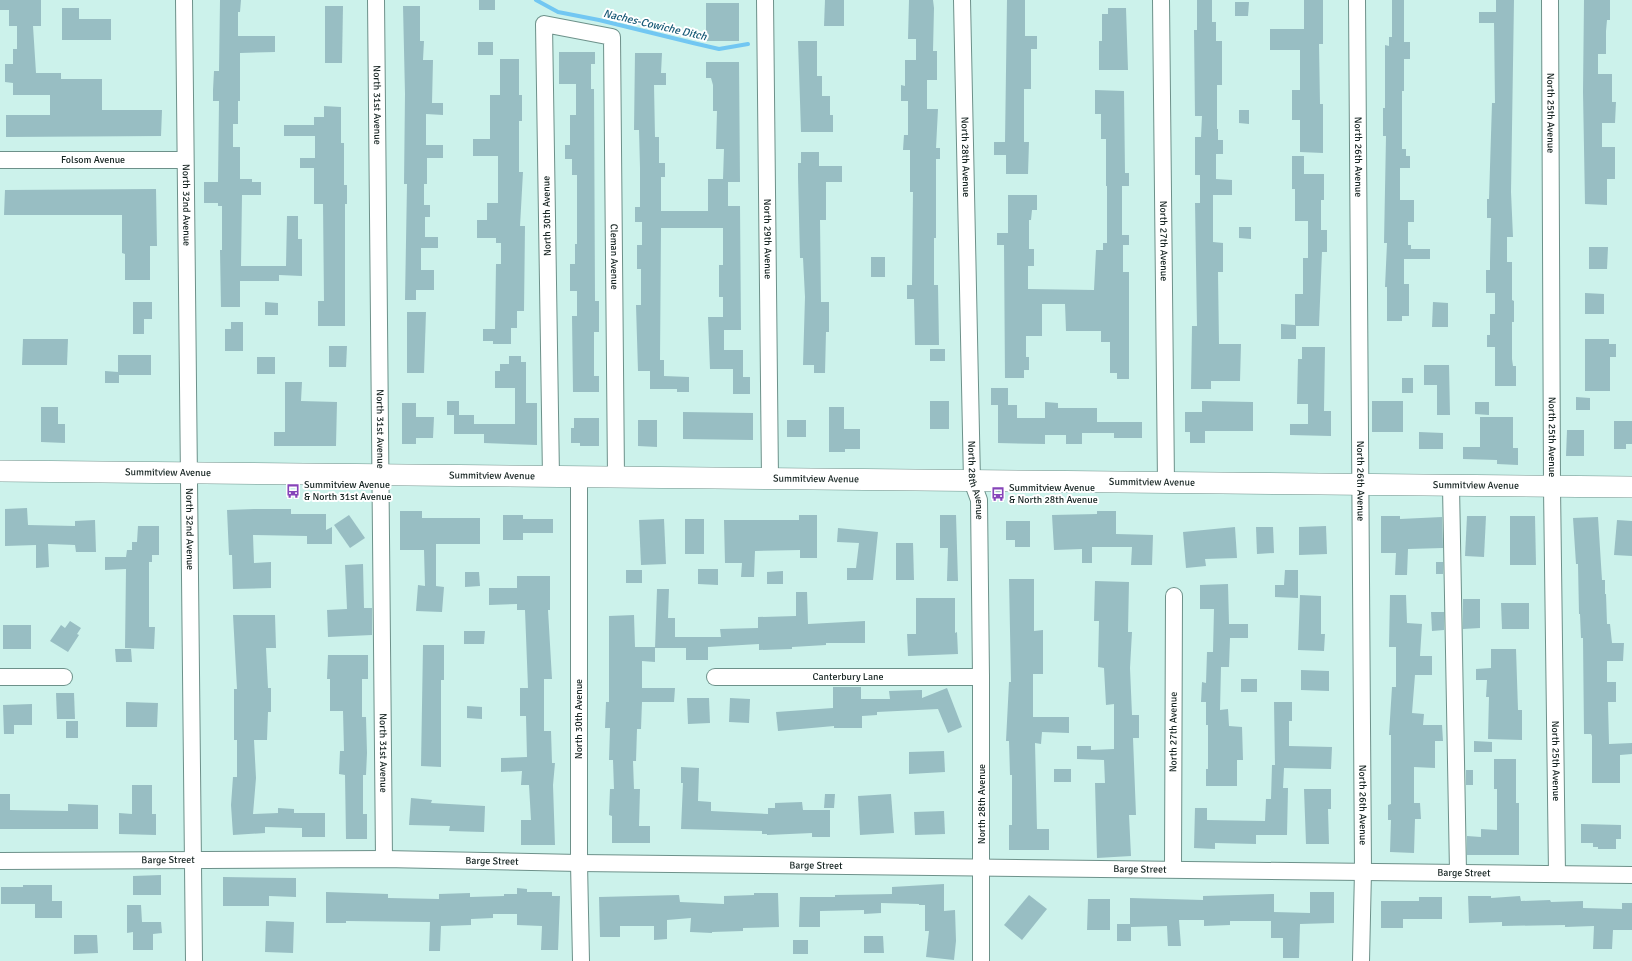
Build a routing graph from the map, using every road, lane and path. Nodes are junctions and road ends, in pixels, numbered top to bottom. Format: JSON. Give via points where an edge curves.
{"nodes":[{"id":1,"x":184,"y":0,"type":"edge"},
{"id":2,"x":376,"y":0,"type":"edge"},
{"id":3,"x":765,"y":0,"type":"edge"},
{"id":4,"x":962,"y":0,"type":"edge"},
{"id":5,"x":1161,"y":0,"type":"edge"},
{"id":6,"x":1356,"y":0,"type":"edge"},
{"id":7,"x":1550,"y":0,"type":"edge"},
{"id":8,"x":612,"y":37,"type":"joint"},
{"id":9,"x":0,"y":160,"type":"edge"},
{"id":10,"x":186,"y":160,"type":"junction"},
{"id":11,"x":0,"y":470,"type":"edge"},
{"id":12,"x":189,"y":473,"type":"junction"},
{"id":13,"x":380,"y":475,"type":"junction"},
{"id":14,"x":551,"y":477,"type":"junction"},
{"id":15,"x":579,"y":477,"type":"junction"},
{"id":16,"x":616,"y":477,"type":"junction"},
{"id":17,"x":770,"y":479,"type":"junction"},
{"id":18,"x":972,"y":481,"type":"junction"},
{"id":19,"x":1166,"y":483,"type":"junction"},
{"id":20,"x":1360,"y":485,"type":"junction"},
{"id":21,"x":1451,"y":486,"type":"junction"},
{"id":22,"x":1552,"y":487,"type":"junction"},
{"id":23,"x":1632,"y":488,"type":"edge"},
{"id":24,"x":1174,"y":596,"type":"dead end"},
{"id":25,"x":0,"y":677,"type":"edge"},
{"id":26,"x":64,"y":677,"type":"dead end"},
{"id":27,"x":715,"y":677,"type":"dead end"},
{"id":28,"x":981,"y":677,"type":"junction"},
{"id":29,"x":194,"y":859,"type":"junction"},
{"id":30,"x":384,"y":859,"type":"junction"},
{"id":31,"x":0,"y":861,"type":"edge"},
{"id":32,"x":579,"y":863,"type":"junction"},
{"id":33,"x":982,"y":867,"type":"junction"},
{"id":34,"x":1173,"y":869,"type":"junction"},
{"id":35,"x":1363,"y":871,"type":"junction"},
{"id":36,"x":1458,"y":872,"type":"junction"},
{"id":37,"x":1557,"y":874,"type":"junction"},
{"id":38,"x":1632,"y":875,"type":"edge"},
{"id":39,"x":194,"y":961,"type":"edge"},
{"id":40,"x":581,"y":961,"type":"edge"},
{"id":41,"x":981,"y":961,"type":"edge"},
{"id":42,"x":1361,"y":961,"type":"edge"}],
"edges":[{"from":1,"to":10,"type":"street","name":"North 32nd Avenue"},
{"from":2,"to":13,"type":"street","name":"North 31st Avenue"},
{"from":3,"to":17,"type":"street","name":"North 29th Avenue"},
{"from":4,"to":18,"type":"street","name":"North 28th Avenue"},
{"from":5,"to":19,"type":"street","name":"North 27th Avenue"},
{"from":6,"to":20,"type":"street","name":"North 26th Avenue"},
{"from":7,"to":22,"type":"street","name":"North 25th Avenue"},
{"from":8,"to":14,"type":"street","name":"North 30th Avenue","via":[[544,24]]},
{"from":8,"to":16,"type":"street","name":"Cleman Avenue"},
{"from":9,"to":10,"type":"street","name":"Folsom Avenue"},
{"from":10,"to":12,"type":"street","name":"North 32nd Avenue"},
{"from":11,"to":12,"type":"main road","name":"Summitview Avenue"},
{"from":12,"to":13,"type":"main road","name":"Summitview Avenue"},
{"from":12,"to":29,"type":"street","name":"North 32nd Avenue"},
{"from":13,"to":14,"type":"main road","name":"Summitview Avenue"},
{"from":13,"to":30,"type":"street","name":"North 31st Avenue"},
{"from":14,"to":15,"type":"main road","name":"Summitview Avenue"},
{"from":15,"to":16,"type":"main road","name":"Summitview Avenue"},
{"from":15,"to":32,"type":"street","name":"North 30th Avenue"},
{"from":16,"to":17,"type":"main road","name":"Summitview Avenue"},
{"from":17,"to":18,"type":"main road","name":"Summitview Avenue"},
{"from":18,"to":19,"type":"main road","name":"Summitview Avenue"},
{"from":18,"to":28,"type":"street","name":"North 28th Avenue","via":[[979,500]]},
{"from":19,"to":20,"type":"main road","name":"Summitview Avenue"},
{"from":20,"to":21,"type":"main road","name":"Summitview Avenue"},
{"from":20,"to":35,"type":"street","name":"North 26th Avenue"},
{"from":21,"to":22,"type":"main road","name":"Summitview Avenue"},
{"from":21,"to":36,"type":"street"},
{"from":22,"to":23,"type":"main road","name":"Summitview Avenue"},
{"from":22,"to":37,"type":"street","name":"North 25th Avenue"},
{"from":24,"to":34,"type":"street","name":"North 27th Avenue"},
{"from":25,"to":26,"type":"street"},
{"from":27,"to":28,"type":"street","name":"Canterbury Lane"},
{"from":28,"to":33,"type":"street","name":"North 28th Avenue"},
{"from":29,"to":30,"type":"street","name":"Barge Street"},
{"from":29,"to":31,"type":"street","name":"Barge Street"},
{"from":29,"to":39,"type":"street","name":"North 32nd Avenue"},
{"from":30,"to":32,"type":"street","name":"Barge Street"},
{"from":32,"to":33,"type":"street","name":"Barge Street"},
{"from":32,"to":40,"type":"street","name":"North 30th Avenue"},
{"from":33,"to":34,"type":"street","name":"Barge Street"},
{"from":33,"to":41,"type":"street","name":"North 28th Avenue"},
{"from":34,"to":35,"type":"street","name":"Barge Street"},
{"from":35,"to":36,"type":"street","name":"Barge Street"},
{"from":35,"to":42,"type":"street","name":"North 26th Avenue"},
{"from":36,"to":37,"type":"street","name":"Barge Street"},
{"from":37,"to":38,"type":"street","name":"Barge Street"}]}
